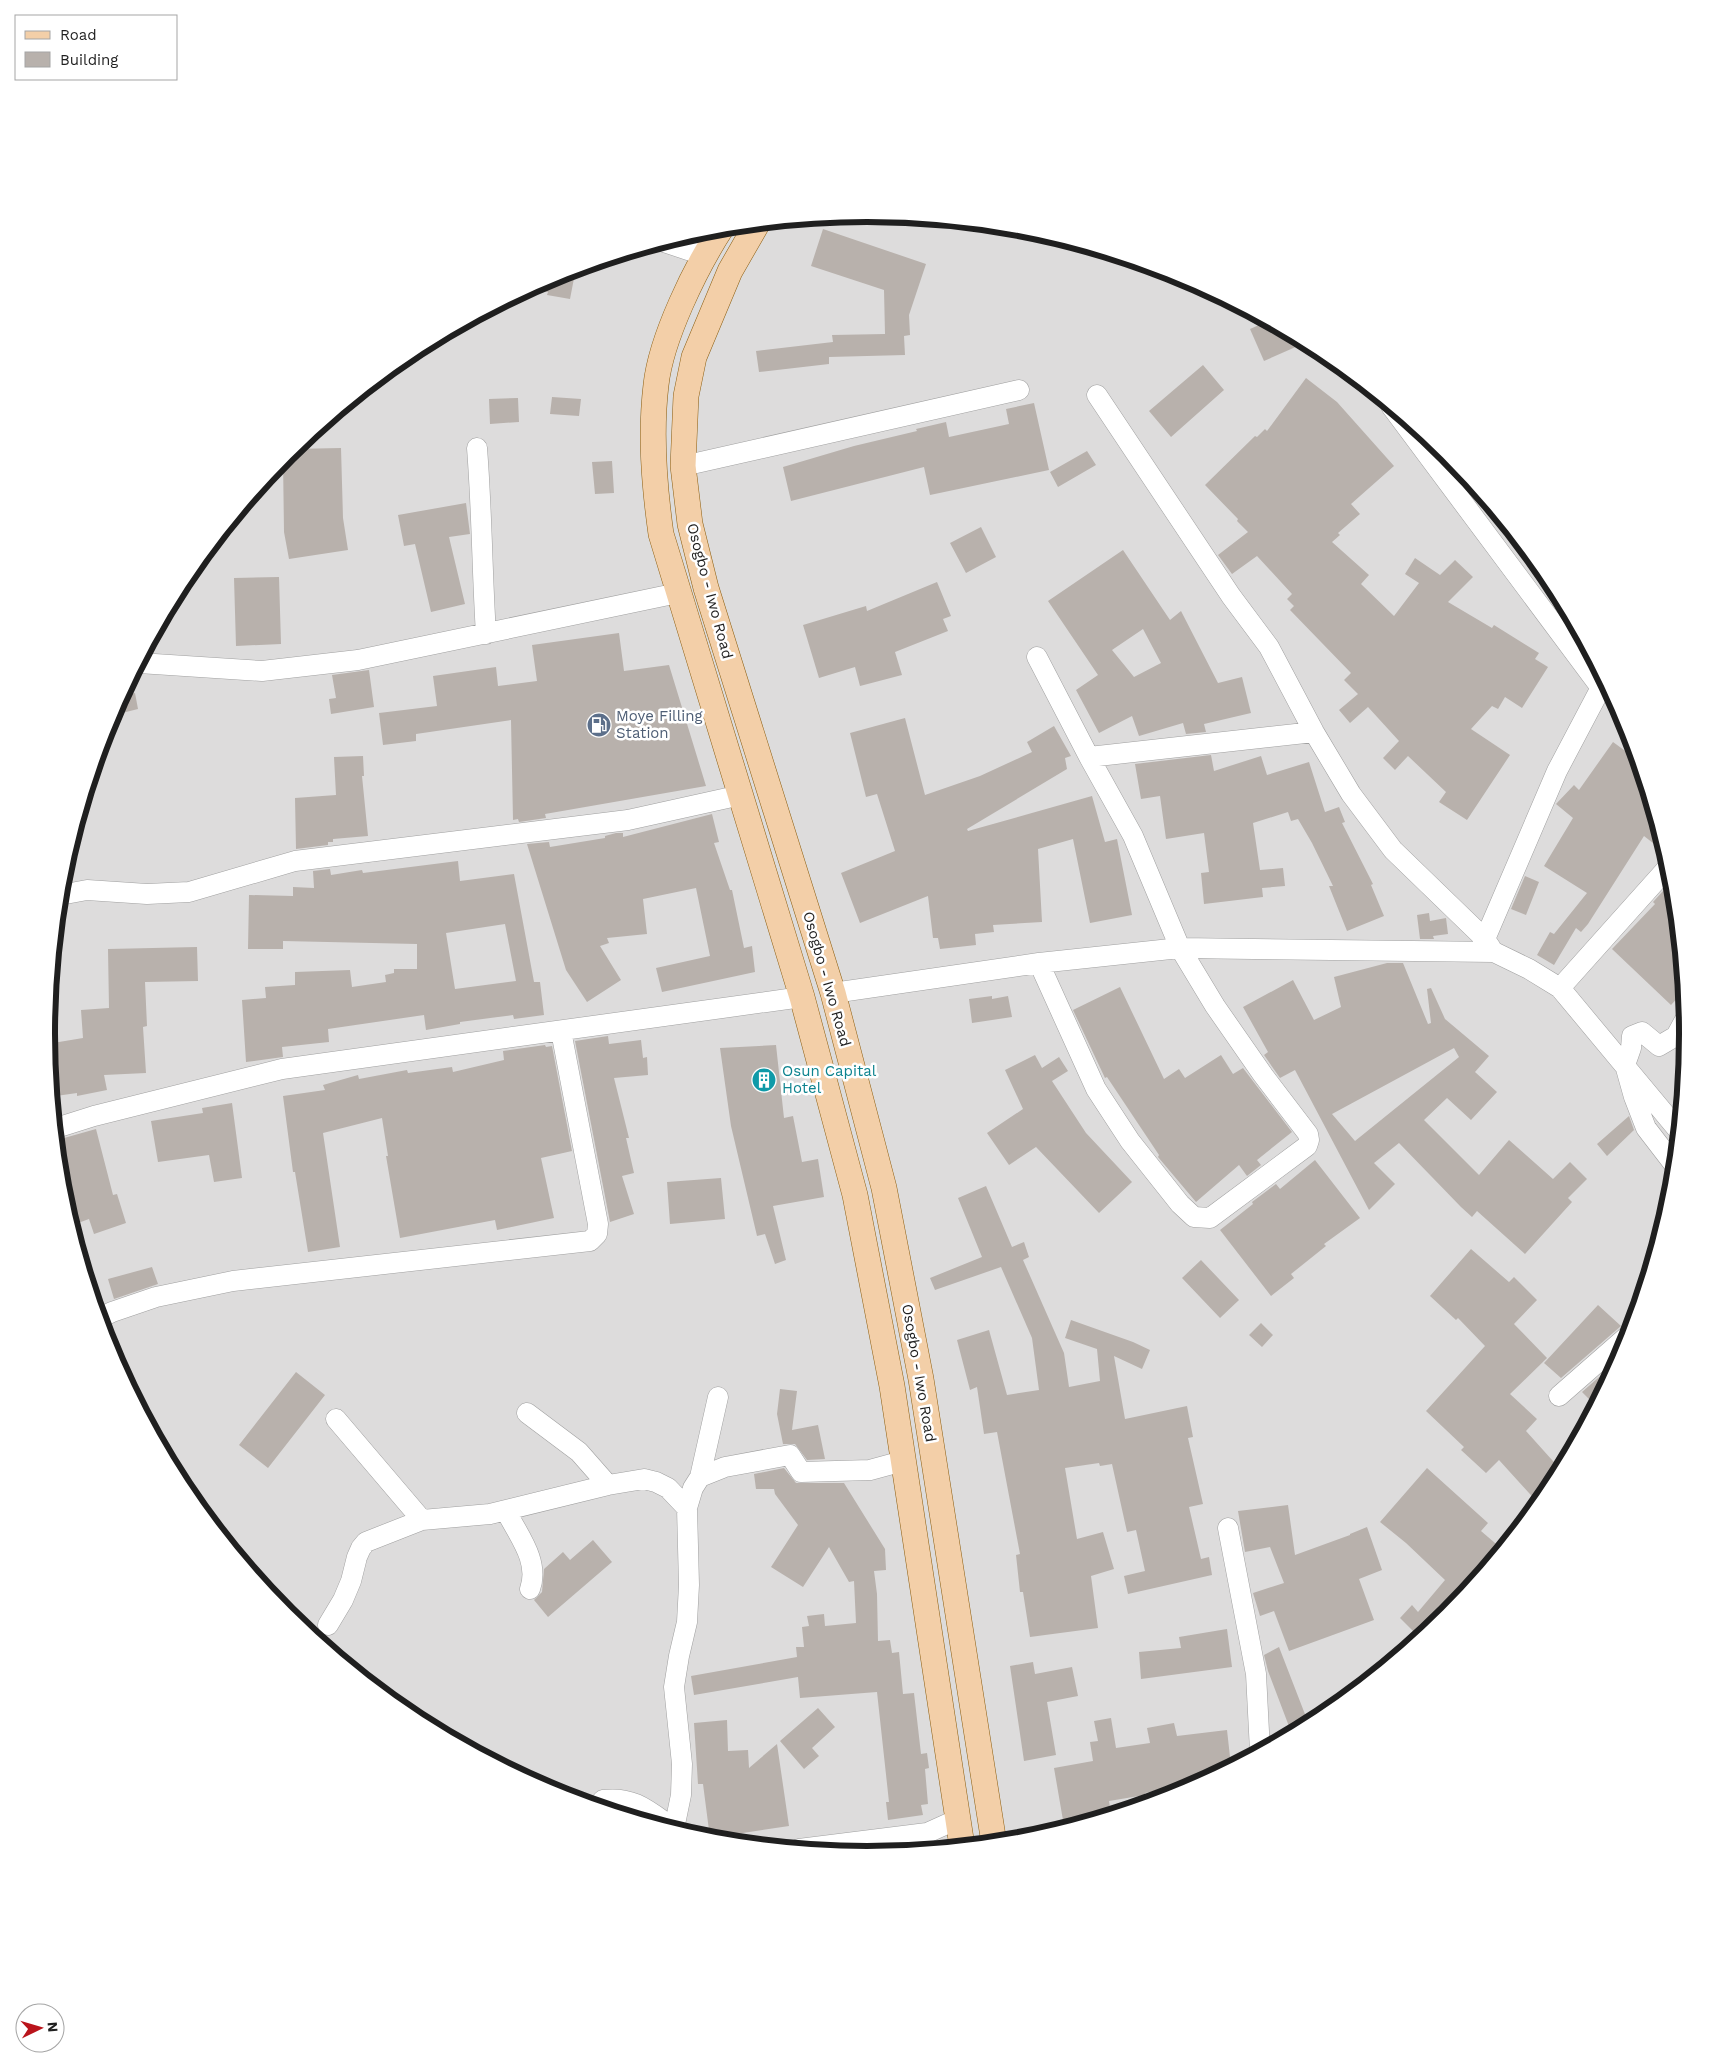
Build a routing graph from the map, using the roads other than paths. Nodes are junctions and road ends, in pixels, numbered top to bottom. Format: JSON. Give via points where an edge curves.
{"nodes":[{"id":1,"x":754,"y":229,"type":"edge"},
{"id":2,"x":716,"y":236,"type":"edge"},
{"id":3,"x":673,"y":245,"type":"edge"},
{"id":4,"x":703,"y":256,"type":"junction"},
{"id":5,"x":1019,"y":390,"type":"dead end"},
{"id":6,"x":1096,"y":395,"type":"dead end"},
{"id":7,"x":1406,"y":426,"type":"edge"},
{"id":8,"x":476,"y":448,"type":"dead end"},
{"id":9,"x":683,"y":466,"type":"junction"},
{"id":10,"x":678,"y":593,"type":"junction"},
{"id":11,"x":486,"y":634,"type":"junction"},
{"id":12,"x":1037,"y":657,"type":"dead end"},
{"id":13,"x":145,"y":663,"type":"edge"},
{"id":14,"x":1596,"y":674,"type":"edge"},
{"id":15,"x":1601,"y":687,"type":"edge"},
{"id":16,"x":1314,"y":732,"type":"junction"},
{"id":17,"x":1089,"y":757,"type":"junction"},
{"id":18,"x":740,"y":795,"type":"junction"},
{"id":19,"x":1663,"y":872,"type":"edge"},
{"id":20,"x":68,"y":894,"type":"edge"},
{"id":21,"x":1490,"y":946,"type":"junction"},
{"id":22,"x":1180,"y":948,"type":"junction"},
{"id":23,"x":1039,"y":963,"type":"junction"},
{"id":24,"x":1560,"y":988,"type":"junction"},
{"id":25,"x":832,"y":993,"type":"junction"},
{"id":26,"x":802,"y":997,"type":"junction"},
{"id":27,"x":1680,"y":1029,"type":"edge"},
{"id":28,"x":561,"y":1031,"type":"junction"},
{"id":29,"x":1625,"y":1064,"type":"junction"},
{"id":30,"x":1674,"y":1125,"type":"edge"},
{"id":31,"x":61,"y":1127,"type":"edge"},
{"id":32,"x":1670,"y":1158,"type":"edge"},
{"id":33,"x":106,"y":1315,"type":"edge"},
{"id":34,"x":1618,"y":1344,"type":"edge"},
{"id":35,"x":1559,"y":1396,"type":"dead end"},
{"id":36,"x":718,"y":1397,"type":"dead end"},
{"id":37,"x":527,"y":1413,"type":"dead end"},
{"id":38,"x":336,"y":1419,"type":"dead end"},
{"id":39,"x":903,"y":1461,"type":"junction"},
{"id":40,"x":696,"y":1482,"type":"junction"},
{"id":41,"x":608,"y":1485,"type":"junction"},
{"id":42,"x":668,"y":1488,"type":"junction"},
{"id":43,"x":686,"y":1508,"type":"junction"},
{"id":44,"x":506,"y":1511,"type":"junction"},
{"id":45,"x":422,"y":1520,"type":"junction"},
{"id":46,"x":1228,"y":1528,"type":"dead end"},
{"id":47,"x":530,"y":1589,"type":"dead end"},
{"id":48,"x":328,"y":1625,"type":"dead end"},
{"id":49,"x":1260,"y":1746,"type":"edge"},
{"id":50,"x":601,"y":1801,"type":"edge"},
{"id":51,"x":958,"y":1819,"type":"junction"},
{"id":52,"x":661,"y":1820,"type":"edge"},
{"id":53,"x":675,"y":1823,"type":"edge"},
{"id":54,"x":993,"y":1837,"type":"edge"},
{"id":55,"x":961,"y":1841,"type":"edge"},
{"id":56,"x":928,"y":1842,"type":"edge"},
{"id":57,"x":849,"y":1846,"type":"edge"},
{"id":58,"x":872,"y":1846,"type":"edge"}],
"edges":[{"from":1,"to":9,"type":"main road","name":"Osogbo - Iwo Road","via":[[730,271],[694,357],[686,396]]},
{"from":2,"to":4,"type":"main road","name":"Osogbo - Iwo Road"},
{"from":3,"to":4,"type":"street"},
{"from":4,"to":10,"type":"main road","name":"Osogbo - Iwo Road","via":[[668,335],[656,384],[654,484],[661,534]]},
{"from":5,"to":9,"type":"street"},
{"from":6,"to":16,"type":"street","via":[[1269,647]]},
{"from":7,"to":14,"type":"street"},
{"from":8,"to":11,"type":"street","via":[[482,512]]},
{"from":9,"to":25,"type":"main road","name":"Osogbo - Iwo Road","via":[[690,524],[706,588]]},
{"from":10,"to":11,"type":"street"},
{"from":10,"to":18,"type":"main road","name":"Osogbo - Iwo Road"},
{"from":11,"to":13,"type":"street","via":[[358,660],[262,671]]},
{"from":12,"to":17,"type":"street"},
{"from":15,"to":21,"type":"street","via":[[1557,771]]},
{"from":16,"to":17,"type":"street"},
{"from":16,"to":21,"type":"street","via":[[1351,794],[1392,850]]},
{"from":17,"to":22,"type":"street","via":[[1134,836]]},
{"from":18,"to":20,"type":"street","via":[[628,820],[295,861],[189,892],[147,894],[87,890]]},
{"from":18,"to":26,"type":"main road","name":"Osogbo - Iwo Road"},
{"from":19,"to":24,"type":"street"},
{"from":21,"to":22,"type":"street"},
{"from":21,"to":24,"type":"street"},
{"from":22,"to":23,"type":"street"},
{"from":22,"to":23,"type":"street","via":[[1215,1006],[1308,1134],[1309,1140],[1307,1146],[1210,1218],[1194,1217],[1180,1204],[1130,1141],[1096,1089]]},
{"from":23,"to":25,"type":"street"},
{"from":24,"to":29,"type":"street"},
{"from":25,"to":54,"type":"main road","name":"Osogbo - Iwo Road","via":[[884,1188],[919,1370]]},
{"from":26,"to":28,"type":"street"},
{"from":26,"to":39,"type":"main road","name":"Osogbo - Iwo Road","via":[[854,1194],[892,1386]]},
{"from":27,"to":29,"type":"street","via":[[1676,1036],[1659,1046],[1642,1032],[1632,1036]]},
{"from":28,"to":31,"type":"street","via":[[282,1069]]},
{"from":28,"to":33,"type":"street","via":[[598,1224],[597,1234],[590,1241],[232,1282],[156,1297]]},
{"from":29,"to":30,"type":"street"},
{"from":29,"to":32,"type":"street","via":[[1646,1128]]},
{"from":34,"to":35,"type":"street"},
{"from":36,"to":40,"type":"street"},
{"from":37,"to":41,"type":"street","via":[[579,1452]]},
{"from":38,"to":45,"type":"street"},
{"from":39,"to":40,"type":"street","via":[[870,1470],[801,1472],[790,1455],[725,1467]]},
{"from":39,"to":51,"type":"main road","name":"Osogbo - Iwo Road"},
{"from":40,"to":42,"type":"street"},
{"from":40,"to":43,"type":"street"},
{"from":41,"to":42,"type":"street","via":[[644,1479]]},
{"from":41,"to":44,"type":"street"},
{"from":42,"to":43,"type":"street"},
{"from":43,"to":53,"type":"street","via":[[687,1622],[674,1687],[682,1764],[681,1795]]},
{"from":44,"to":45,"type":"street"},
{"from":44,"to":47,"type":"street","via":[[531,1560],[534,1573]]},
{"from":45,"to":48,"type":"street","via":[[366,1542],[361,1548],[352,1581]]},
{"from":46,"to":49,"type":"street","via":[[1256,1674]]},
{"from":50,"to":52,"type":"street","via":[[616,1799],[638,1804]]},
{"from":51,"to":55,"type":"main road","name":"Osogbo - Iwo Road"},
{"from":51,"to":56,"type":"street"},
{"from":56,"to":57,"type":"street"},
{"from":56,"to":58,"type":"street"}]}
